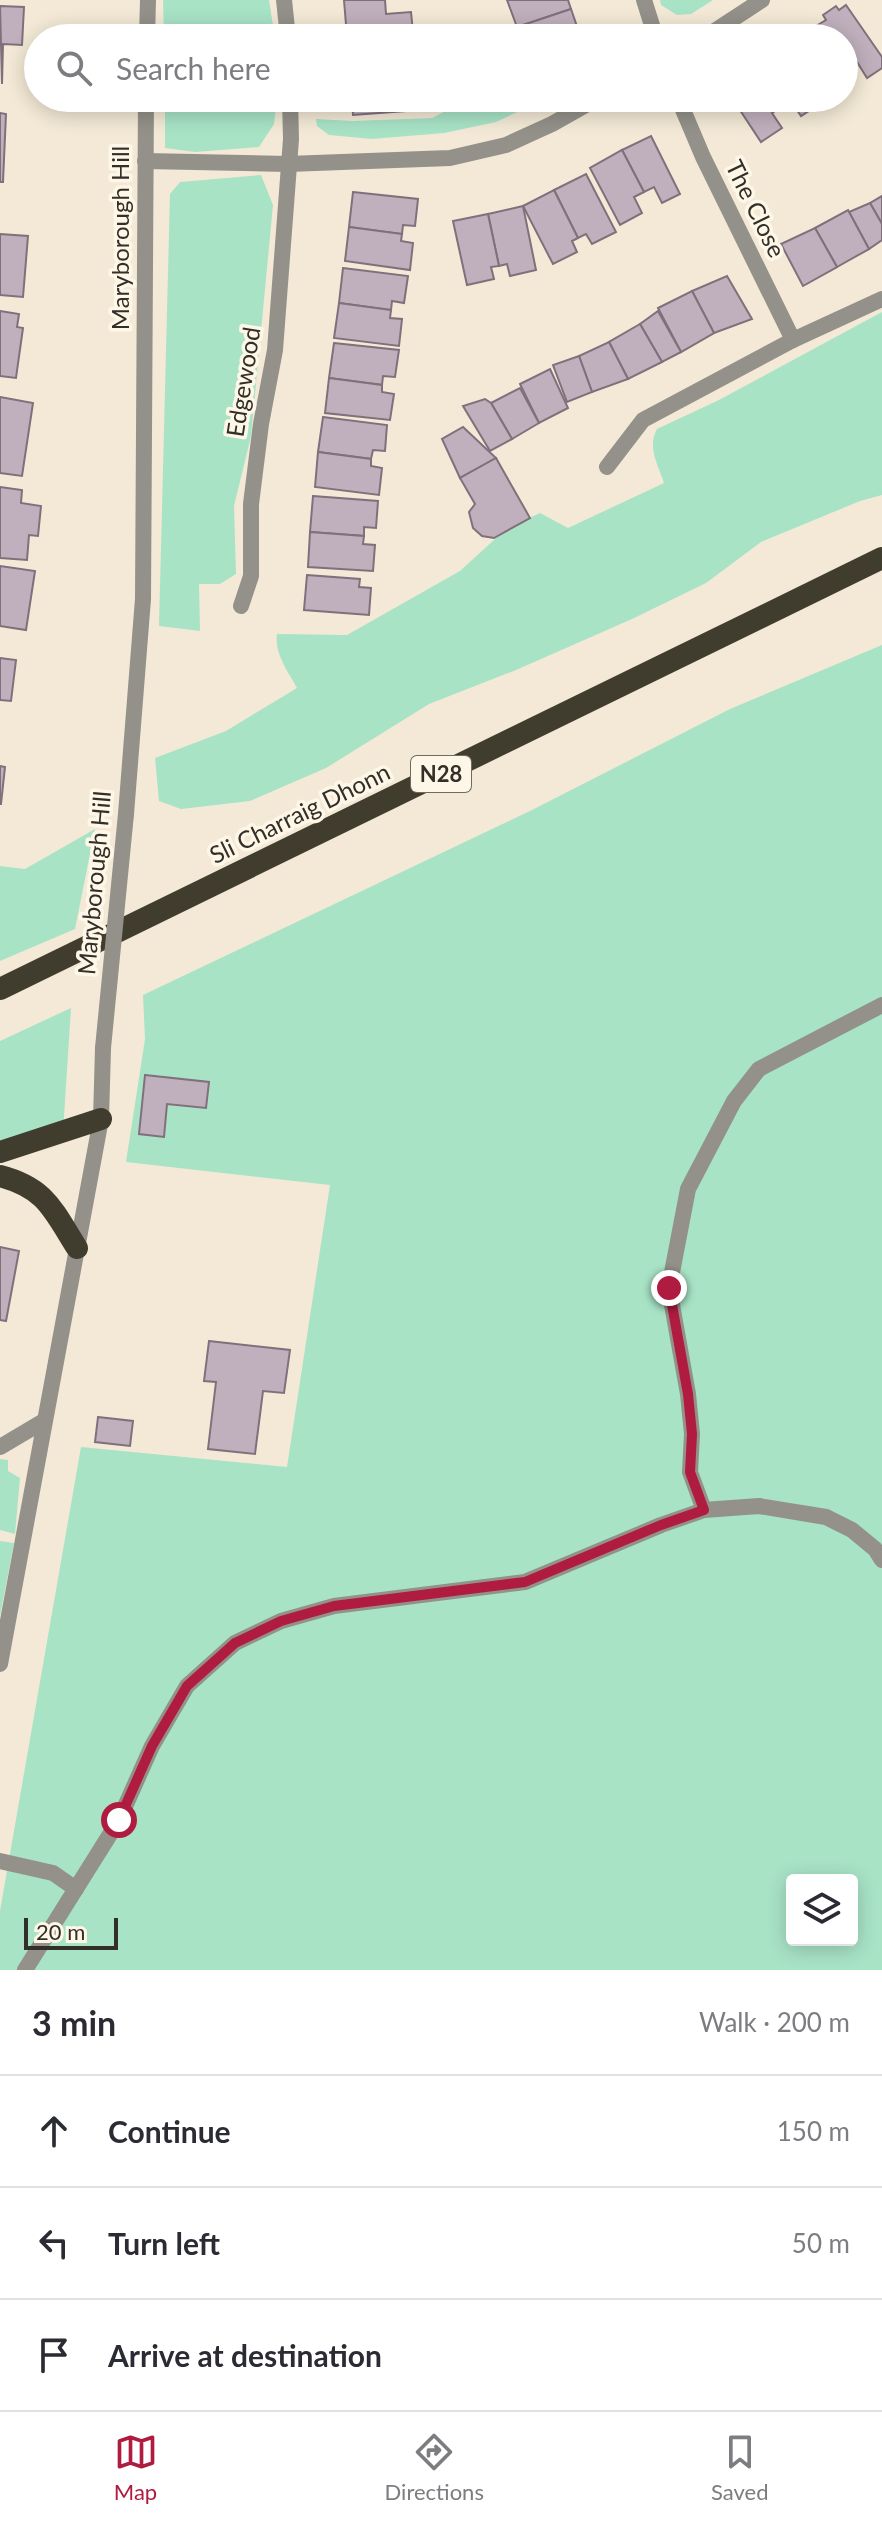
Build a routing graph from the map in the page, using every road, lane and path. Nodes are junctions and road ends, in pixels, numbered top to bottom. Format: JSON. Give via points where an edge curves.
{"nodes":[{"id":1,"x":148,"y":0,"type":"edge"},
{"id":2,"x":284,"y":0,"type":"edge"},
{"id":3,"x":644,"y":0,"type":"edge"},
{"id":4,"x":762,"y":0,"type":"edge"},
{"id":5,"x":147,"y":24,"type":"edge"},
{"id":6,"x":287,"y":24,"type":"edge"},
{"id":7,"x":652,"y":24,"type":"edge"},
{"id":8,"x":725,"y":24,"type":"edge"},
{"id":9,"x":146,"y":112,"type":"edge"},
{"id":10,"x":290,"y":112,"type":"edge"},
{"id":11,"x":573,"y":112,"type":"edge"},
{"id":12,"x":684,"y":112,"type":"edge"},
{"id":13,"x":145,"y":161,"type":"junction"},
{"id":14,"x":288,"y":164,"type":"junction"},
{"id":15,"x":882,"y":299,"type":"edge"},
{"id":16,"x":793,"y":340,"type":"junction"},
{"id":17,"x":607,"y":467,"type":"dead end"},
{"id":18,"x":882,"y":558,"type":"edge"},
{"id":19,"x":241,"y":606,"type":"dead end"},
{"id":20,"x":0,"y":989,"type":"edge"},
{"id":21,"x":882,"y":1005,"type":"edge"},
{"id":22,"x":101,"y":1119,"type":"junction"},
{"id":23,"x":0,"y":1152,"type":"edge"},
{"id":24,"x":0,"y":1176,"type":"edge"},
{"id":25,"x":77,"y":1248,"type":"junction"},
{"id":26,"x":44,"y":1421,"type":"junction"},
{"id":27,"x":0,"y":1447,"type":"edge"},
{"id":28,"x":704,"y":1510,"type":"junction"},
{"id":29,"x":882,"y":1560,"type":"edge"},
{"id":30,"x":0,"y":1664,"type":"edge"},
{"id":31,"x":0,"y":1861,"type":"edge"},
{"id":32,"x":76,"y":1889,"type":"junction"},
{"id":33,"x":25,"y":1970,"type":"edge"}],
"edges":[{"from":1,"to":5,"type":"street"},
{"from":2,"to":6,"type":"street"},
{"from":3,"to":7,"type":"street"},
{"from":4,"to":8,"type":"street"},
{"from":9,"to":13,"type":"street","name":"Maryborough Hill"},
{"from":10,"to":14,"type":"street","name":"Edgewood"},
{"from":11,"to":14,"type":"street","via":[[506,145],[450,158]]},
{"from":12,"to":16,"type":"street","name":"The Close"},
{"from":13,"to":14,"type":"street"},
{"from":13,"to":22,"type":"street","name":"Maryborough Hill","bridge":true,"via":[[143,599]]},
{"from":14,"to":19,"type":"street","name":"Edgewood","via":[[275,350],[251,504],[251,576]]},
{"from":15,"to":16,"type":"street"},
{"from":16,"to":17,"type":"street","via":[[643,420]]},
{"from":18,"to":20,"type":"highway","name":"Sli Charraig Dhonn","number":"N28"},
{"from":21,"to":28,"type":"street","via":[[759,1069],[734,1101],[688,1189],[669,1288],[688,1394],[690,1472]]},
{"from":22,"to":23,"type":"highway"},
{"from":22,"to":25,"type":"street","name":"Maryborough Hill"},
{"from":24,"to":25,"type":"highway","via":[[46,1199]]},
{"from":25,"to":26,"type":"street","name":"Maryborough Hill"},
{"from":26,"to":27,"type":"street"},
{"from":26,"to":30,"type":"street","name":"Maryborough Hill"},
{"from":28,"to":29,"type":"street","via":[[759,1506],[826,1517],[852,1530]]},
{"from":28,"to":32,"type":"street","via":[[525,1582],[334,1606],[281,1621],[235,1643],[187,1686],[152,1746],[119,1820]]},
{"from":31,"to":32,"type":"street","via":[[53,1873]]},
{"from":32,"to":33,"type":"street"}]}
